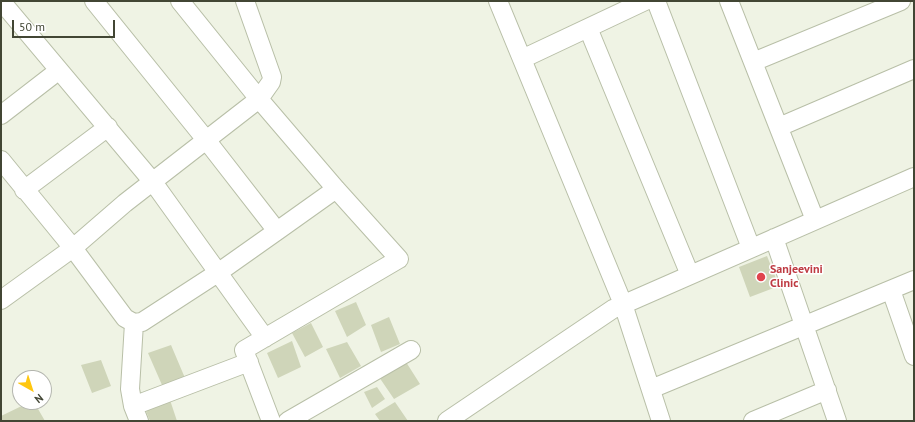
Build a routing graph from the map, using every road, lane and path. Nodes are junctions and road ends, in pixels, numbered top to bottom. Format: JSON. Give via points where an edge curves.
{"nodes":[{"id":1,"x":1,"y":1,"type":"edge"},
{"id":2,"x":94,"y":1,"type":"edge"},
{"id":3,"x":180,"y":1,"type":"edge"},
{"id":4,"x":245,"y":1,"type":"edge"},
{"id":5,"x":498,"y":1,"type":"edge"},
{"id":6,"x":645,"y":1,"type":"edge"},
{"id":7,"x":656,"y":1,"type":"edge"},
{"id":8,"x":729,"y":1,"type":"edge"},
{"id":9,"x":901,"y":1,"type":"edge"},
{"id":10,"x":7,"y":21,"type":"edge"},
{"id":11,"x":588,"y":28,"type":"junction"},
{"id":12,"x":522,"y":58,"type":"junction"},
{"id":13,"x":753,"y":62,"type":"junction"},
{"id":14,"x":914,"y":69,"type":"edge"},
{"id":15,"x":58,"y":71,"type":"junction"},
{"id":16,"x":259,"y":99,"type":"junction"},
{"id":17,"x":1,"y":115,"type":"edge"},
{"id":18,"x":108,"y":127,"type":"junction"},
{"id":19,"x":779,"y":127,"type":"junction"},
{"id":20,"x":207,"y":140,"type":"junction"},
{"id":21,"x":1,"y":160,"type":"edge"},
{"id":22,"x":914,"y":177,"type":"edge"},
{"id":23,"x":153,"y":182,"type":"junction"},
{"id":24,"x":336,"y":189,"type":"junction"},
{"id":25,"x":24,"y":190,"type":"junction"},
{"id":26,"x":816,"y":220,"type":"junction"},
{"id":27,"x":277,"y":231,"type":"junction"},
{"id":28,"x":774,"y":238,"type":"junction"},
{"id":29,"x":73,"y":248,"type":"junction"},
{"id":30,"x":751,"y":248,"type":"junction"},
{"id":31,"x":219,"y":272,"type":"junction"},
{"id":32,"x":690,"y":275,"type":"junction"},
{"id":33,"x":914,"y":280,"type":"edge"},
{"id":34,"x":891,"y":290,"type":"junction"},
{"id":35,"x":1,"y":300,"type":"edge"},
{"id":36,"x":623,"y":304,"type":"junction"},
{"id":37,"x":134,"y":323,"type":"junction"},
{"id":38,"x":804,"y":326,"type":"junction"},
{"id":39,"x":265,"y":338,"type":"junction"},
{"id":40,"x":411,"y":350,"type":"dead end"},
{"id":41,"x":914,"y":356,"type":"edge"},
{"id":42,"x":249,"y":362,"type":"junction"},
{"id":43,"x":650,"y":389,"type":"junction"},
{"id":44,"x":827,"y":390,"type":"junction"},
{"id":45,"x":136,"y":414,"type":"edge"},
{"id":46,"x":271,"y":421,"type":"edge"},
{"id":47,"x":288,"y":421,"type":"edge"},
{"id":48,"x":447,"y":421,"type":"edge"},
{"id":49,"x":661,"y":421,"type":"edge"},
{"id":50,"x":753,"y":421,"type":"edge"},
{"id":51,"x":838,"y":421,"type":"edge"}],
"edges":[{"from":1,"to":10,"type":"street"},
{"from":2,"to":20,"type":"street"},
{"from":3,"to":16,"type":"street"},
{"from":4,"to":16,"type":"street","via":[[272,77]]},
{"from":5,"to":12,"type":"street"},
{"from":6,"to":11,"type":"street"},
{"from":7,"to":30,"type":"street"},
{"from":8,"to":13,"type":"street"},
{"from":9,"to":13,"type":"street"},
{"from":10,"to":15,"type":"street"},
{"from":11,"to":12,"type":"street"},
{"from":11,"to":32,"type":"street"},
{"from":12,"to":36,"type":"street"},
{"from":13,"to":19,"type":"street"},
{"from":14,"to":19,"type":"street"},
{"from":15,"to":17,"type":"street"},
{"from":15,"to":18,"type":"street"},
{"from":16,"to":20,"type":"street"},
{"from":16,"to":24,"type":"street"},
{"from":18,"to":23,"type":"street"},
{"from":18,"to":25,"type":"street"},
{"from":19,"to":26,"type":"street"},
{"from":20,"to":23,"type":"street"},
{"from":20,"to":27,"type":"street"},
{"from":21,"to":25,"type":"street"},
{"from":22,"to":26,"type":"street"},
{"from":23,"to":29,"type":"street"},
{"from":23,"to":31,"type":"street"},
{"from":24,"to":27,"type":"street"},
{"from":24,"to":39,"type":"street","via":[[399,259]]},
{"from":25,"to":29,"type":"street"},
{"from":26,"to":28,"type":"street"},
{"from":27,"to":31,"type":"street"},
{"from":28,"to":30,"type":"street"},
{"from":28,"to":38,"type":"street"},
{"from":29,"to":35,"type":"street"},
{"from":29,"to":37,"type":"street","via":[[125,318]]},
{"from":30,"to":32,"type":"street"},
{"from":31,"to":37,"type":"street","via":[[142,322]]},
{"from":31,"to":39,"type":"street"},
{"from":32,"to":36,"type":"street"},
{"from":33,"to":34,"type":"street"},
{"from":34,"to":38,"type":"street"},
{"from":34,"to":41,"type":"street"},
{"from":36,"to":43,"type":"street"},
{"from":36,"to":48,"type":"street"},
{"from":37,"to":45,"type":"street","via":[[130,389]]},
{"from":38,"to":43,"type":"street"},
{"from":38,"to":44,"type":"street"},
{"from":39,"to":42,"type":"street","via":[[244,350]]},
{"from":40,"to":47,"type":"street"},
{"from":42,"to":45,"type":"street"},
{"from":42,"to":46,"type":"street"},
{"from":43,"to":49,"type":"street"},
{"from":44,"to":50,"type":"street"},
{"from":44,"to":51,"type":"street"}]}
